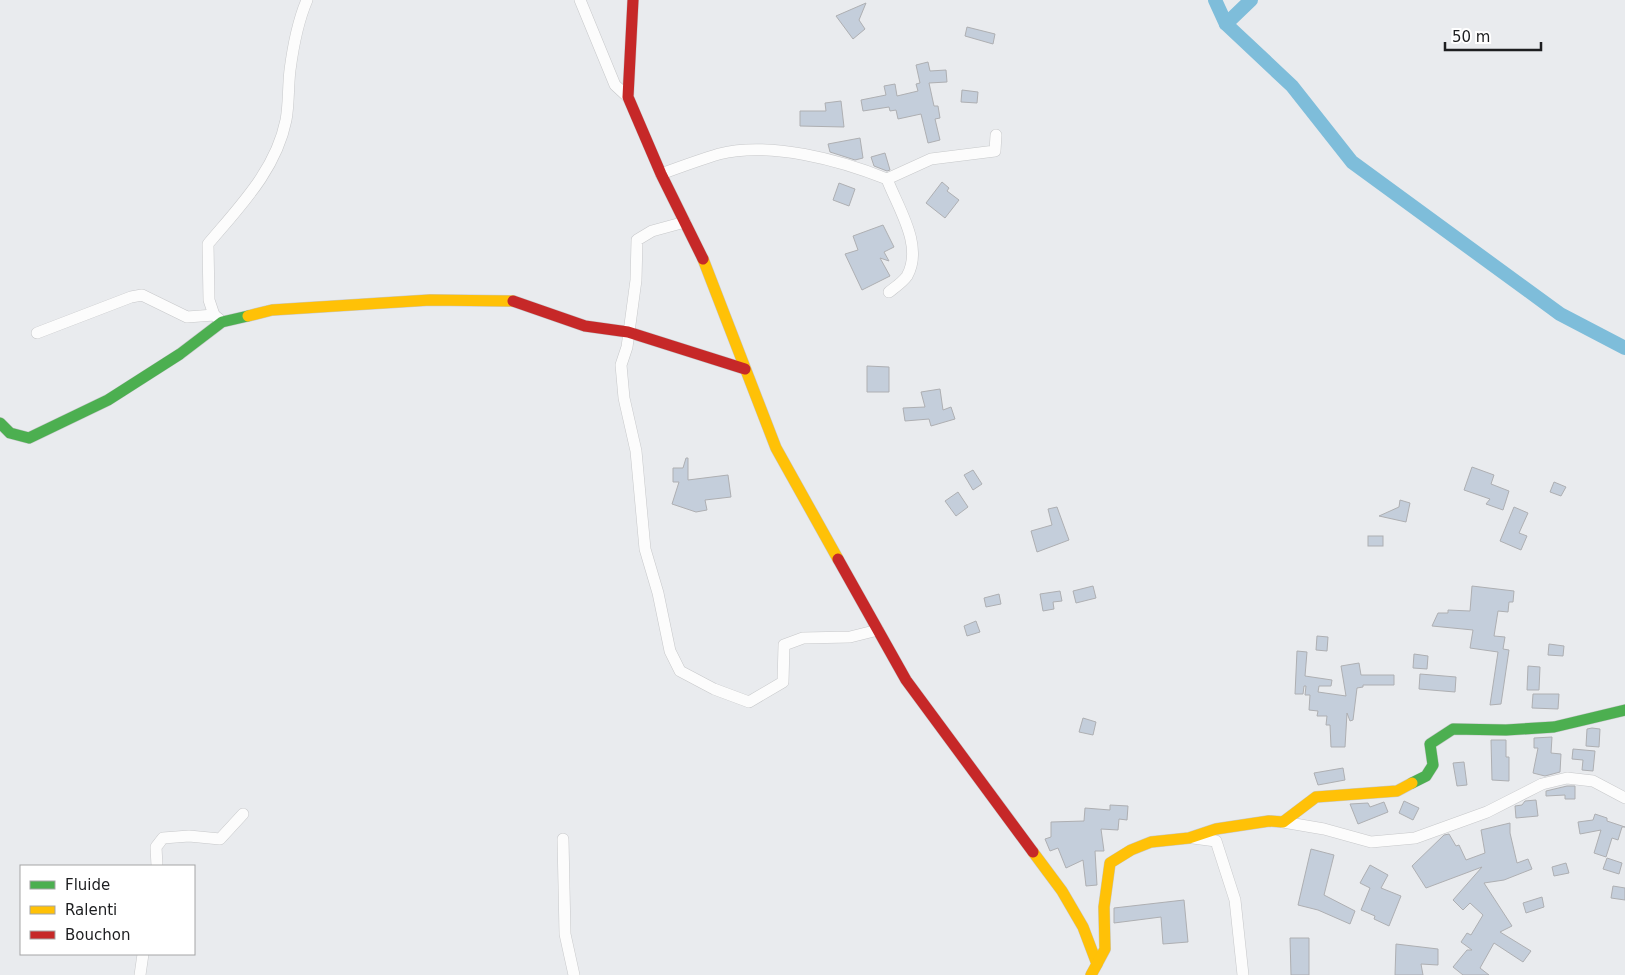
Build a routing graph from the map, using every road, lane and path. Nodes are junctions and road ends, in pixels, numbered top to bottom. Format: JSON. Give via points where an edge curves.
{"nodes":[{"id":1,"x":307,"y":0,"type":"edge"},
{"id":2,"x":580,"y":0,"type":"edge"},
{"id":3,"x":633,"y":0,"type":"edge"},
{"id":4,"x":628,"y":97,"type":"junction"},
{"id":5,"x":996,"y":135,"type":"dead end"},
{"id":6,"x":661,"y":174,"type":"junction"},
{"id":7,"x":887,"y":179,"type":"junction"},
{"id":8,"x":685,"y":222,"type":"junction"},
{"id":9,"x":889,"y":292,"type":"dead end"},
{"id":10,"x":218,"y":318,"type":"junction"},
{"id":11,"x":628,"y":332,"type":"junction"},
{"id":12,"x":37,"y":333,"type":"dead end"},
{"id":13,"x":745,"y":370,"type":"junction"},
{"id":14,"x":0,"y":423,"type":"edge"},
{"id":15,"x":878,"y":630,"type":"junction"},
{"id":16,"x":1625,"y":710,"type":"edge"},
{"id":17,"x":1625,"y":798,"type":"edge"},
{"id":18,"x":243,"y":814,"type":"dead end"},
{"id":19,"x":1283,"y":822,"type":"junction"},
{"id":20,"x":1189,"y":838,"type":"junction"},
{"id":21,"x":563,"y":839,"type":"dead end"},
{"id":22,"x":157,"y":865,"type":"edge"},
{"id":23,"x":143,"y":955,"type":"edge"},
{"id":24,"x":1097,"y":964,"type":"junction"},
{"id":25,"x":140,"y":975,"type":"edge"},
{"id":26,"x":574,"y":975,"type":"edge"},
{"id":27,"x":1091,"y":975,"type":"edge"},
{"id":28,"x":1243,"y":975,"type":"edge"}],
"edges":[{"from":1,"to":10,"type":"street","via":[[290,69],[286,120],[270,162],[256,188],[208,244],[209,300]]},
{"from":2,"to":4,"type":"street","via":[[615,84]]},
{"from":3,"to":4,"type":"street"},
{"from":4,"to":6,"type":"street"},
{"from":5,"to":7,"type":"street","via":[[995,152],[931,159]]},
{"from":6,"to":7,"type":"street","via":[[721,154],[770,150],[819,157]]},
{"from":6,"to":8,"type":"street"},
{"from":7,"to":9,"type":"street","via":[[913,251],[906,277]]},
{"from":8,"to":11,"type":"street","via":[[652,230],[638,240]]},
{"from":8,"to":13,"type":"street","via":[[702,256]]},
{"from":10,"to":11,"type":"street","via":[[272,310],[430,300],[509,300],[585,326]]},
{"from":10,"to":12,"type":"street","via":[[187,317],[142,295]]},
{"from":10,"to":14,"type":"street","via":[[180,354],[108,400],[29,438],[10,433]]},
{"from":11,"to":13,"type":"street"},
{"from":11,"to":15,"type":"street","via":[[621,365],[624,398],[636,451],[645,549],[670,651],[680,671],[749,702],[783,682],[784,645],[802,638],[850,637]]},
{"from":13,"to":15,"type":"street","via":[[776,448]]},
{"from":15,"to":24,"type":"street","via":[[906,680],[1062,891],[1083,927]]},
{"from":16,"to":19,"type":"street","via":[[1554,727],[1453,729],[1430,744],[1433,765],[1426,776],[1397,791],[1316,797]]},
{"from":17,"to":19,"type":"street","via":[[1593,781],[1567,778],[1542,784],[1487,812],[1416,838],[1371,842]]},
{"from":18,"to":22,"type":"street","via":[[220,838],[162,838],[156,847]]},
{"from":19,"to":20,"type":"street","via":[[1216,829]]},
{"from":20,"to":24,"type":"street","via":[[1151,842],[1110,863],[1104,907],[1105,949]]},
{"from":20,"to":28,"type":"street","via":[[1216,841],[1235,900]]},
{"from":21,"to":26,"type":"street","via":[[565,934]]},
{"from":23,"to":25,"type":"street"},
{"from":24,"to":27,"type":"street"}]}
